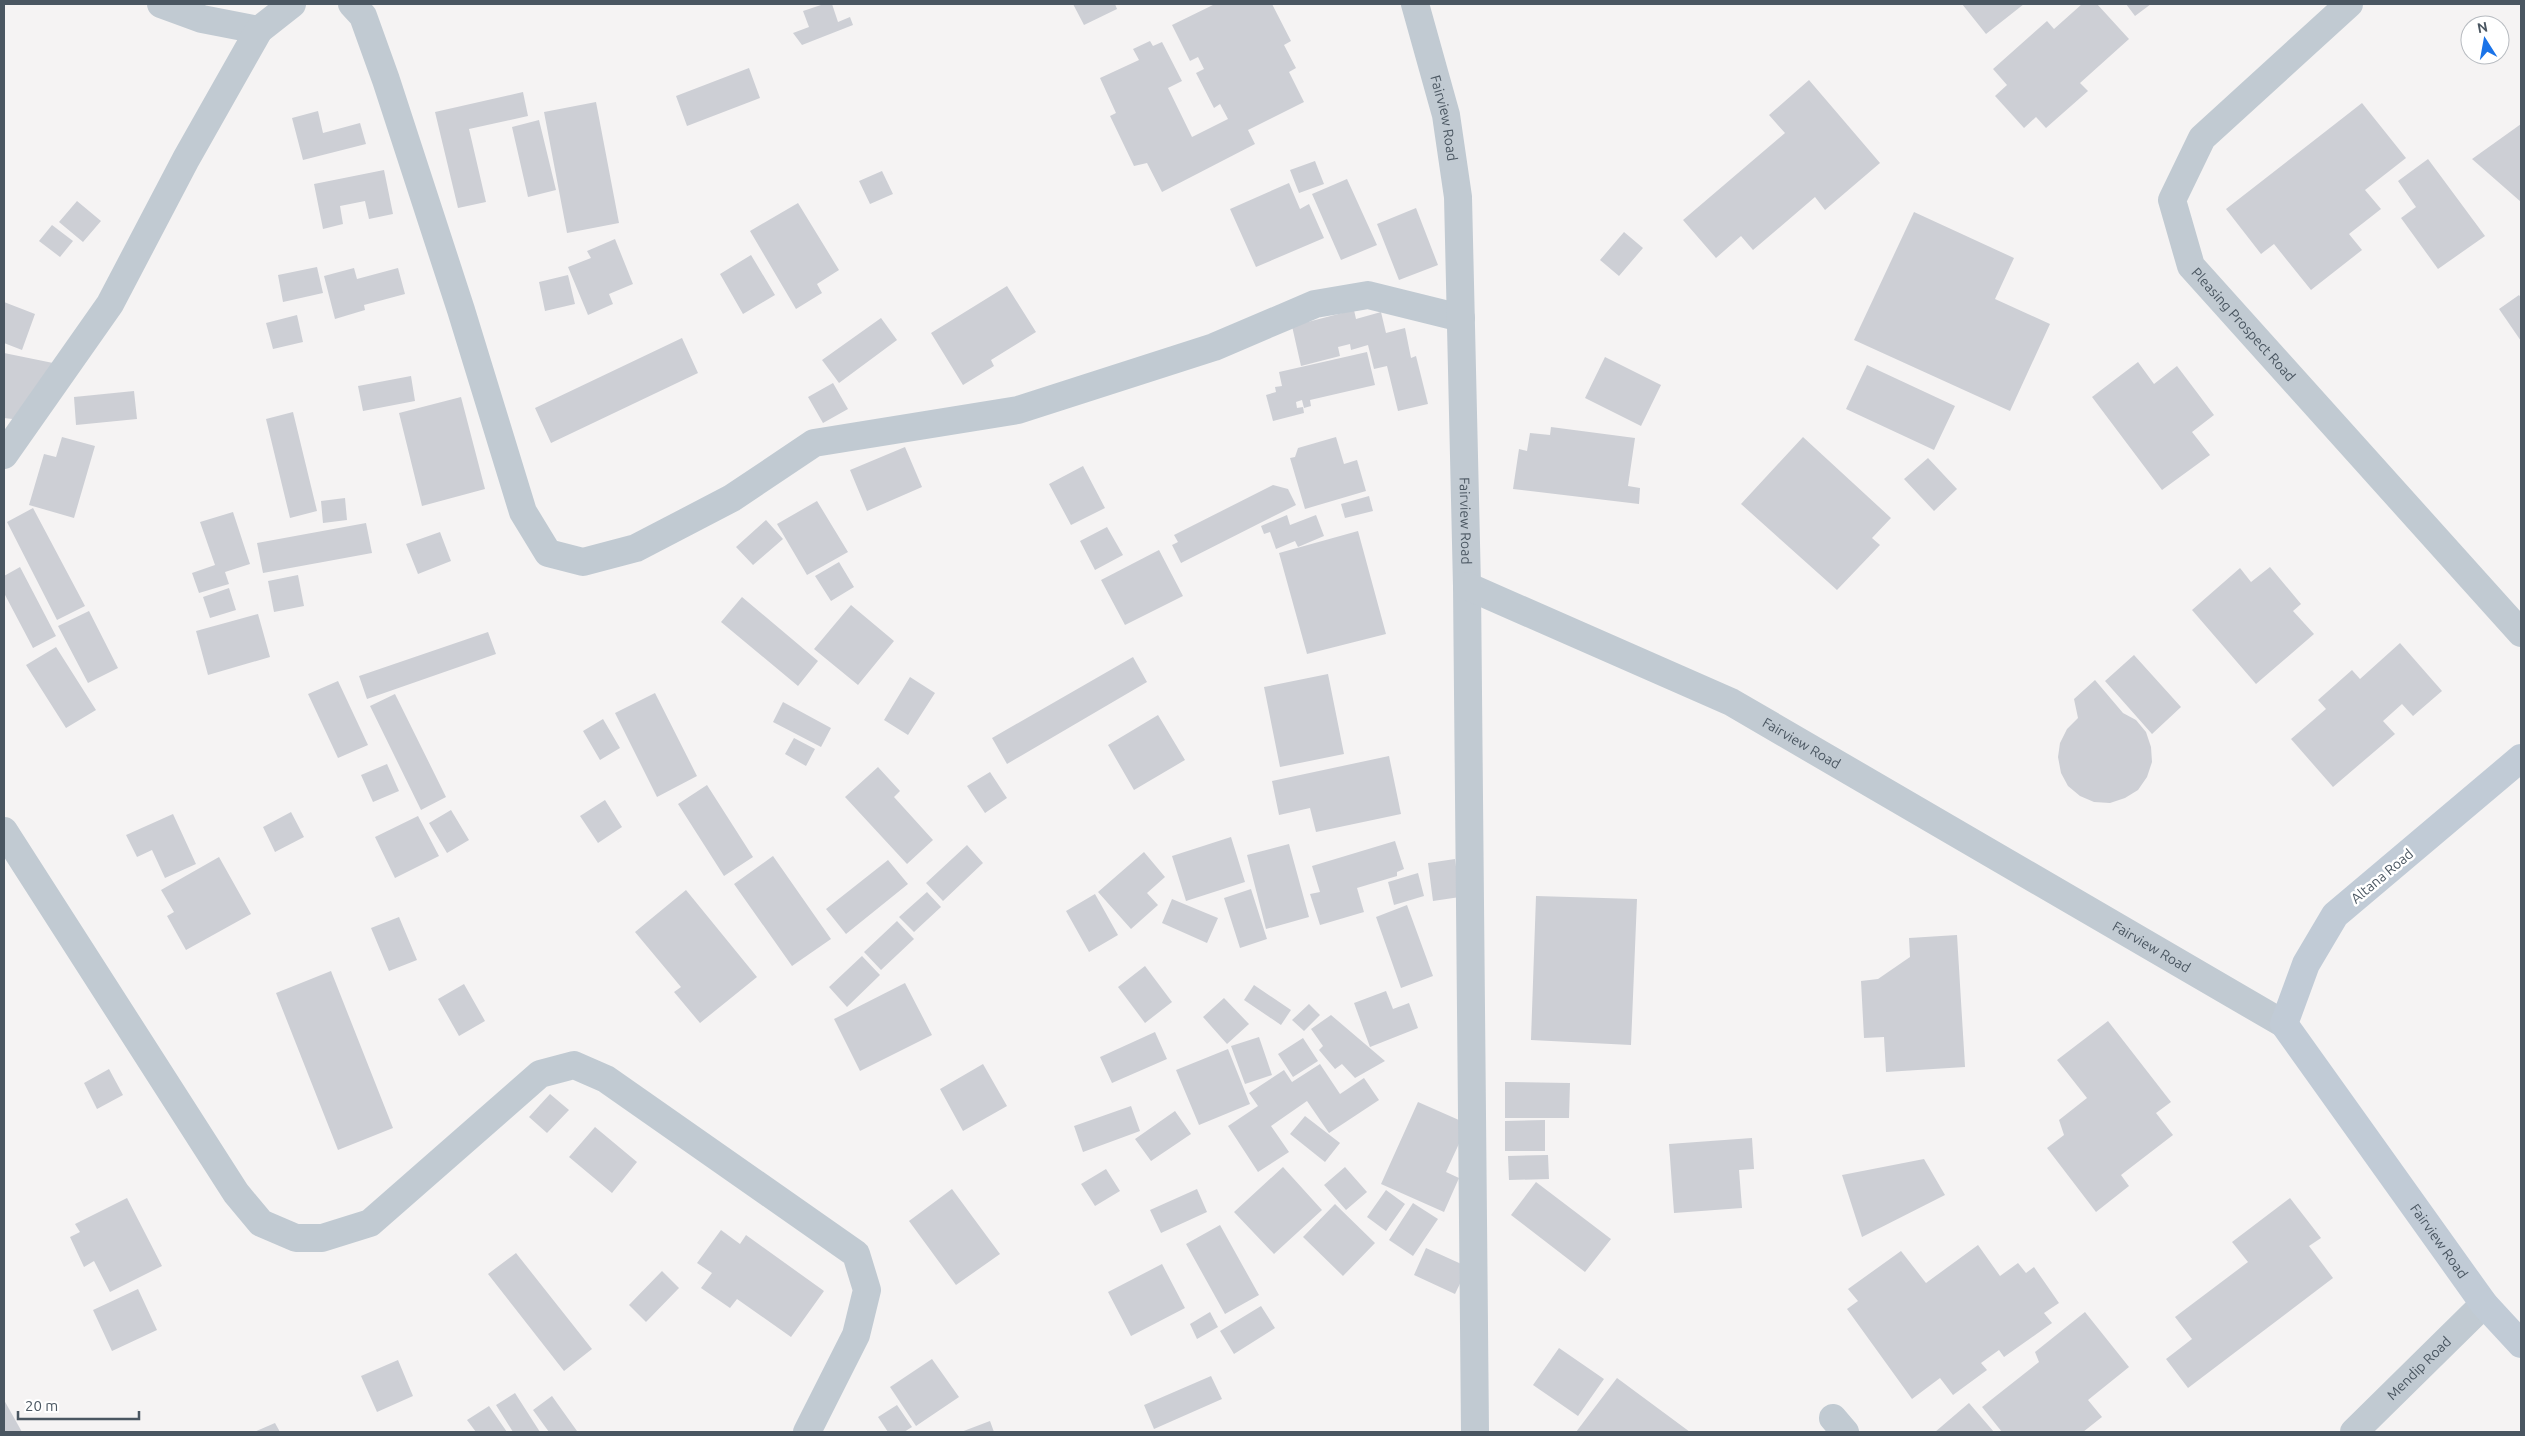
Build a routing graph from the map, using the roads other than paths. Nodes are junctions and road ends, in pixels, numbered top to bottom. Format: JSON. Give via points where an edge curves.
{"nodes":[{"id":1,"x":161,"y":4,"type":"edge"},
{"id":2,"x":292,"y":4,"type":"edge"},
{"id":3,"x":352,"y":4,"type":"edge"},
{"id":4,"x":1415,"y":4,"type":"edge"},
{"id":5,"x":2349,"y":4,"type":"edge"},
{"id":6,"x":260,"y":30,"type":"junction"},
{"id":7,"x":1460,"y":318,"type":"junction"},
{"id":8,"x":4,"y":455,"type":"edge"},
{"id":9,"x":1467,"y":586,"type":"junction"},
{"id":10,"x":2521,"y":633,"type":"edge"},
{"id":11,"x":2521,"y":758,"type":"edge"},
{"id":12,"x":4,"y":831,"type":"edge"},
{"id":13,"x":2284,"y":1024,"type":"junction"},
{"id":14,"x":2484,"y":1304,"type":"junction"},
{"id":15,"x":2521,"y":1344,"type":"edge"},
{"id":16,"x":807,"y":1432,"type":"edge"},
{"id":17,"x":1475,"y":1432,"type":"edge"},
{"id":18,"x":2354,"y":1432,"type":"edge"}],
"edges":[{"from":1,"to":6,"type":"street","via":[[202,19]]},
{"from":2,"to":6,"type":"street"},
{"from":3,"to":7,"type":"street","via":[[363,16],[386,80],[524,512],[548,553],[583,562],[636,548],[732,498],[814,443],[1018,410],[1214,347],[1315,304],[1368,295]]},
{"from":4,"to":7,"type":"street","name":"Fairview Road","via":[[1446,115],[1458,197]]},
{"from":5,"to":10,"type":"street","name":"Pleasing Prospect Road","via":[[2202,138],[2172,200],[2191,266]]},
{"from":6,"to":8,"type":"street","via":[[186,159],[110,304]]},
{"from":7,"to":9,"type":"street","name":"Fairview Road"},
{"from":9,"to":13,"type":"street","name":"Fairview Road","via":[[1731,702]]},
{"from":9,"to":17,"type":"street"},
{"from":11,"to":13,"type":"main road","name":"Altana Road","via":[[2335,915],[2306,964]]},
{"from":12,"to":16,"type":"street","via":[[236,1193],[261,1223],[296,1238],[322,1238],[370,1223],[540,1074],[574,1065],[606,1079],[856,1254],[867,1290],[856,1335]]},
{"from":13,"to":14,"type":"main road","name":"Fairview Road"},
{"from":14,"to":15,"type":"main road","name":"Fairview Road"},
{"from":14,"to":18,"type":"street","name":"Mendip Road"}]}
